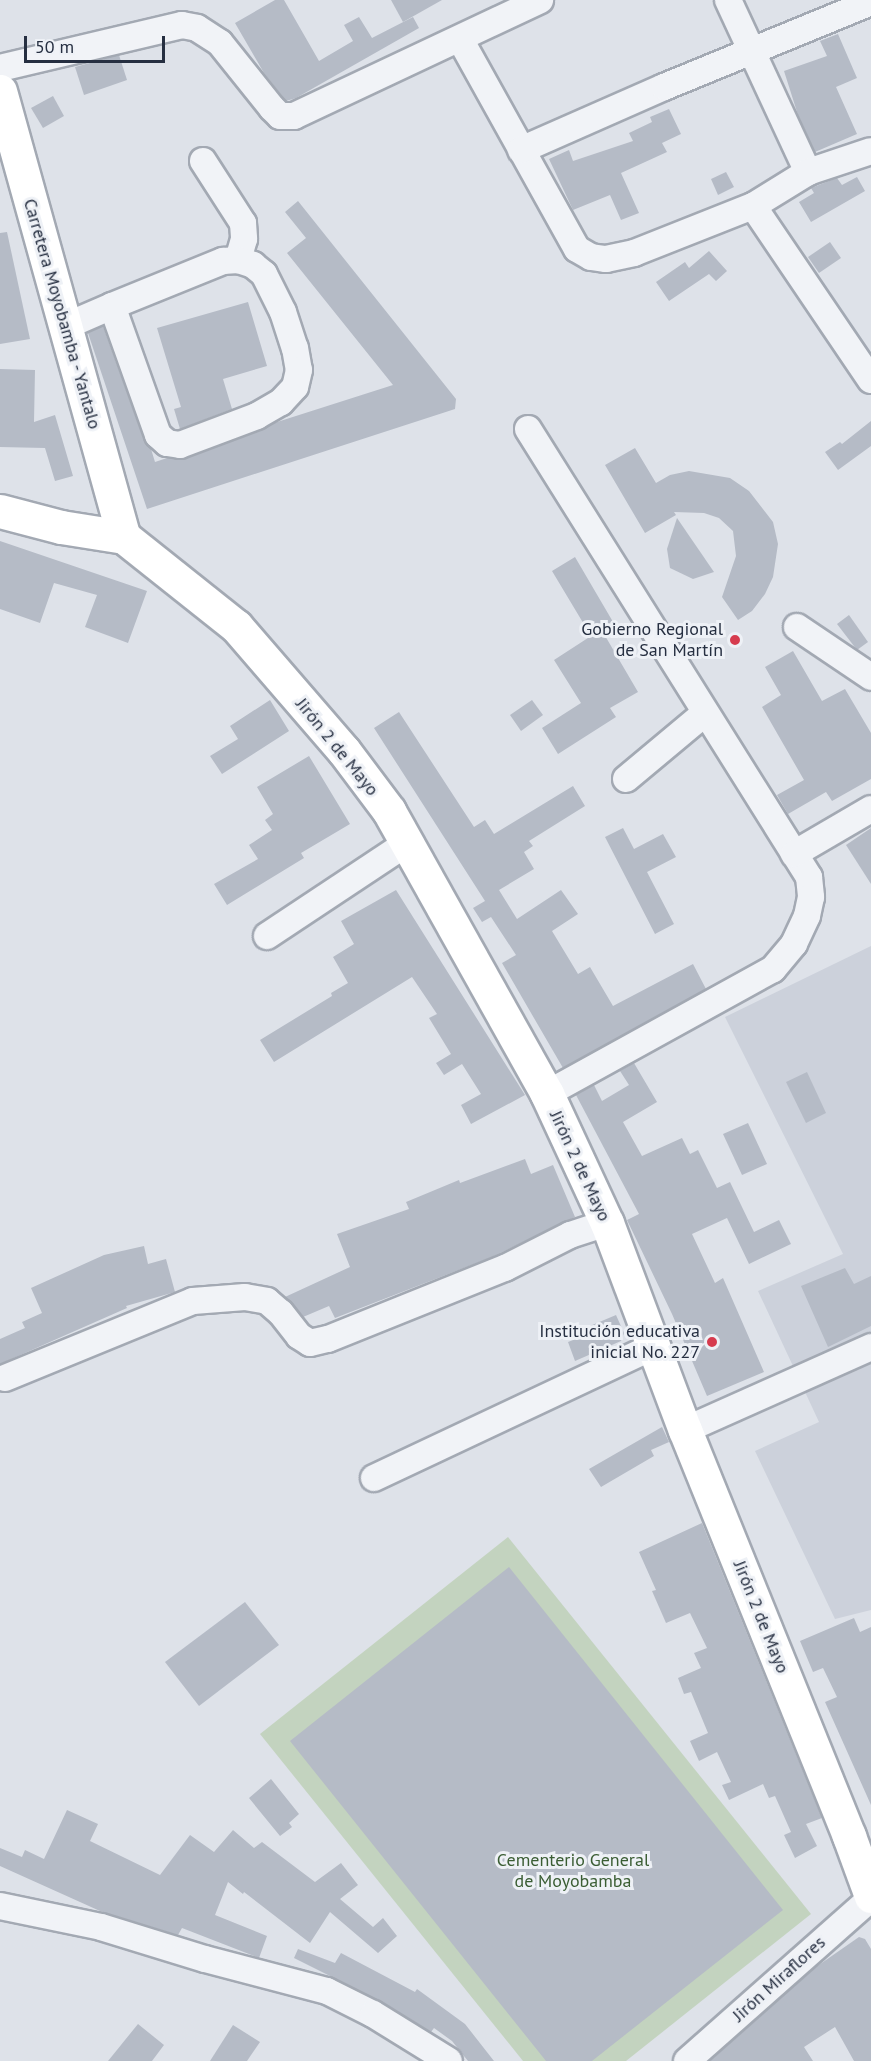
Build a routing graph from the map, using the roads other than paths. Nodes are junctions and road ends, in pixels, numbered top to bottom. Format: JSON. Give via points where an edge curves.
{"nodes":[{"id":1,"x":540,"y":0,"type":"edge"},
{"id":2,"x":728,"y":0,"type":"edge"},
{"id":3,"x":871,"y":2,"type":"edge"},
{"id":4,"x":460,"y":39,"type":"junction"},
{"id":5,"x":752,"y":52,"type":"junction"},
{"id":6,"x":0,"y":68,"type":"edge"},
{"id":7,"x":0,"y":91,"type":"edge"},
{"id":8,"x":521,"y":150,"type":"junction"},
{"id":9,"x":871,"y":151,"type":"edge"},
{"id":10,"x":203,"y":161,"type":"dead end"},
{"id":11,"x":808,"y":172,"type":"junction"},
{"id":12,"x":753,"y":206,"type":"junction"},
{"id":13,"x":238,"y":260,"type":"junction"},
{"id":14,"x":112,"y":306,"type":"junction"},
{"id":15,"x":66,"y":326,"type":"junction"},
{"id":16,"x":871,"y":380,"type":"edge"},
{"id":17,"x":528,"y":429,"type":"dead end"},
{"id":18,"x":0,"y":511,"type":"edge"},
{"id":19,"x":124,"y":537,"type":"junction"},
{"id":20,"x":797,"y":627,"type":"dead end"},
{"id":21,"x":871,"y":676,"type":"edge"},
{"id":22,"x":705,"y":713,"type":"junction"},
{"id":23,"x":626,"y":779,"type":"dead end"},
{"id":24,"x":871,"y":809,"type":"edge"},
{"id":25,"x":407,"y":843,"type":"junction"},
{"id":26,"x":794,"y":854,"type":"junction"},
{"id":27,"x":267,"y":936,"type":"dead end"},
{"id":28,"x":547,"y":1094,"type":"junction"},
{"id":29,"x":607,"y":1223,"type":"junction"},
{"id":30,"x":653,"y":1347,"type":"junction"},
{"id":31,"x":871,"y":1347,"type":"edge"},
{"id":32,"x":5,"y":1378,"type":"dead end"},
{"id":33,"x":685,"y":1430,"type":"junction"},
{"id":34,"x":374,"y":1478,"type":"dead end"},
{"id":35,"x":871,"y":1897,"type":"edge"},
{"id":36,"x":0,"y":1906,"type":"edge"},
{"id":37,"x":449,"y":2061,"type":"edge"},
{"id":38,"x":687,"y":2061,"type":"edge"}],
"edges":[{"from":1,"to":4,"type":"street"},
{"from":2,"to":5,"type":"street"},
{"from":3,"to":5,"type":"street"},
{"from":4,"to":6,"type":"street","via":[[294,116],[280,116],[220,43],[197,28],[182,25]]},
{"from":4,"to":8,"type":"street"},
{"from":5,"to":8,"type":"street"},
{"from":5,"to":11,"type":"street"},
{"from":7,"to":15,"type":"main road","name":"Carretera Moyobamba - Yantalo"},
{"from":8,"to":12,"type":"street","via":[[577,249],[591,257],[606,260],[634,253]]},
{"from":9,"to":11,"type":"street"},
{"from":10,"to":13,"type":"street","via":[[243,223],[244,239]]},
{"from":11,"to":12,"type":"street"},
{"from":12,"to":16,"type":"street"},
{"from":13,"to":14,"type":"street","via":[[223,261]]},
{"from":13,"to":14,"type":"street","via":[[264,274],[283,312],[299,370],[295,387],[281,402],[257,416],[191,441],[180,445],[167,443],[158,435]]},
{"from":14,"to":15,"type":"street"},
{"from":15,"to":19,"type":"main road","name":"Carretera Moyobamba - Yantalo"},
{"from":17,"to":22,"type":"street"},
{"from":18,"to":19,"type":"main road"},
{"from":19,"to":25,"type":"main road","name":"Jirón 2 de Mayo","via":[[236,626],[344,751],[389,811]]},
{"from":20,"to":21,"type":"street"},
{"from":22,"to":23,"type":"street"},
{"from":22,"to":26,"type":"street"},
{"from":24,"to":26,"type":"street"},
{"from":25,"to":27,"type":"street"},
{"from":25,"to":28,"type":"main road","name":"Jirón 2 de Mayo"},
{"from":26,"to":28,"type":"street","via":[[809,877],[811,897],[794,944],[773,969]]},
{"from":28,"to":29,"type":"main road","name":"Jirón 2 de Mayo"},
{"from":29,"to":30,"type":"main road","name":"Jirón 2 de Mayo"},
{"from":29,"to":32,"type":"street","via":[[570,1235],[505,1268],[328,1339],[310,1342],[299,1336],[267,1301],[246,1297],[193,1301]]},
{"from":30,"to":33,"type":"main road","name":"Jirón 2 de Mayo"},
{"from":30,"to":34,"type":"street"},
{"from":31,"to":33,"type":"street"},
{"from":33,"to":35,"type":"main road","name":"Jirón 2 de Mayo"},
{"from":35,"to":38,"type":"street","name":"Jirón Miraflores"},
{"from":36,"to":37,"type":"street","via":[[101,1927],[327,1991]]}]}
